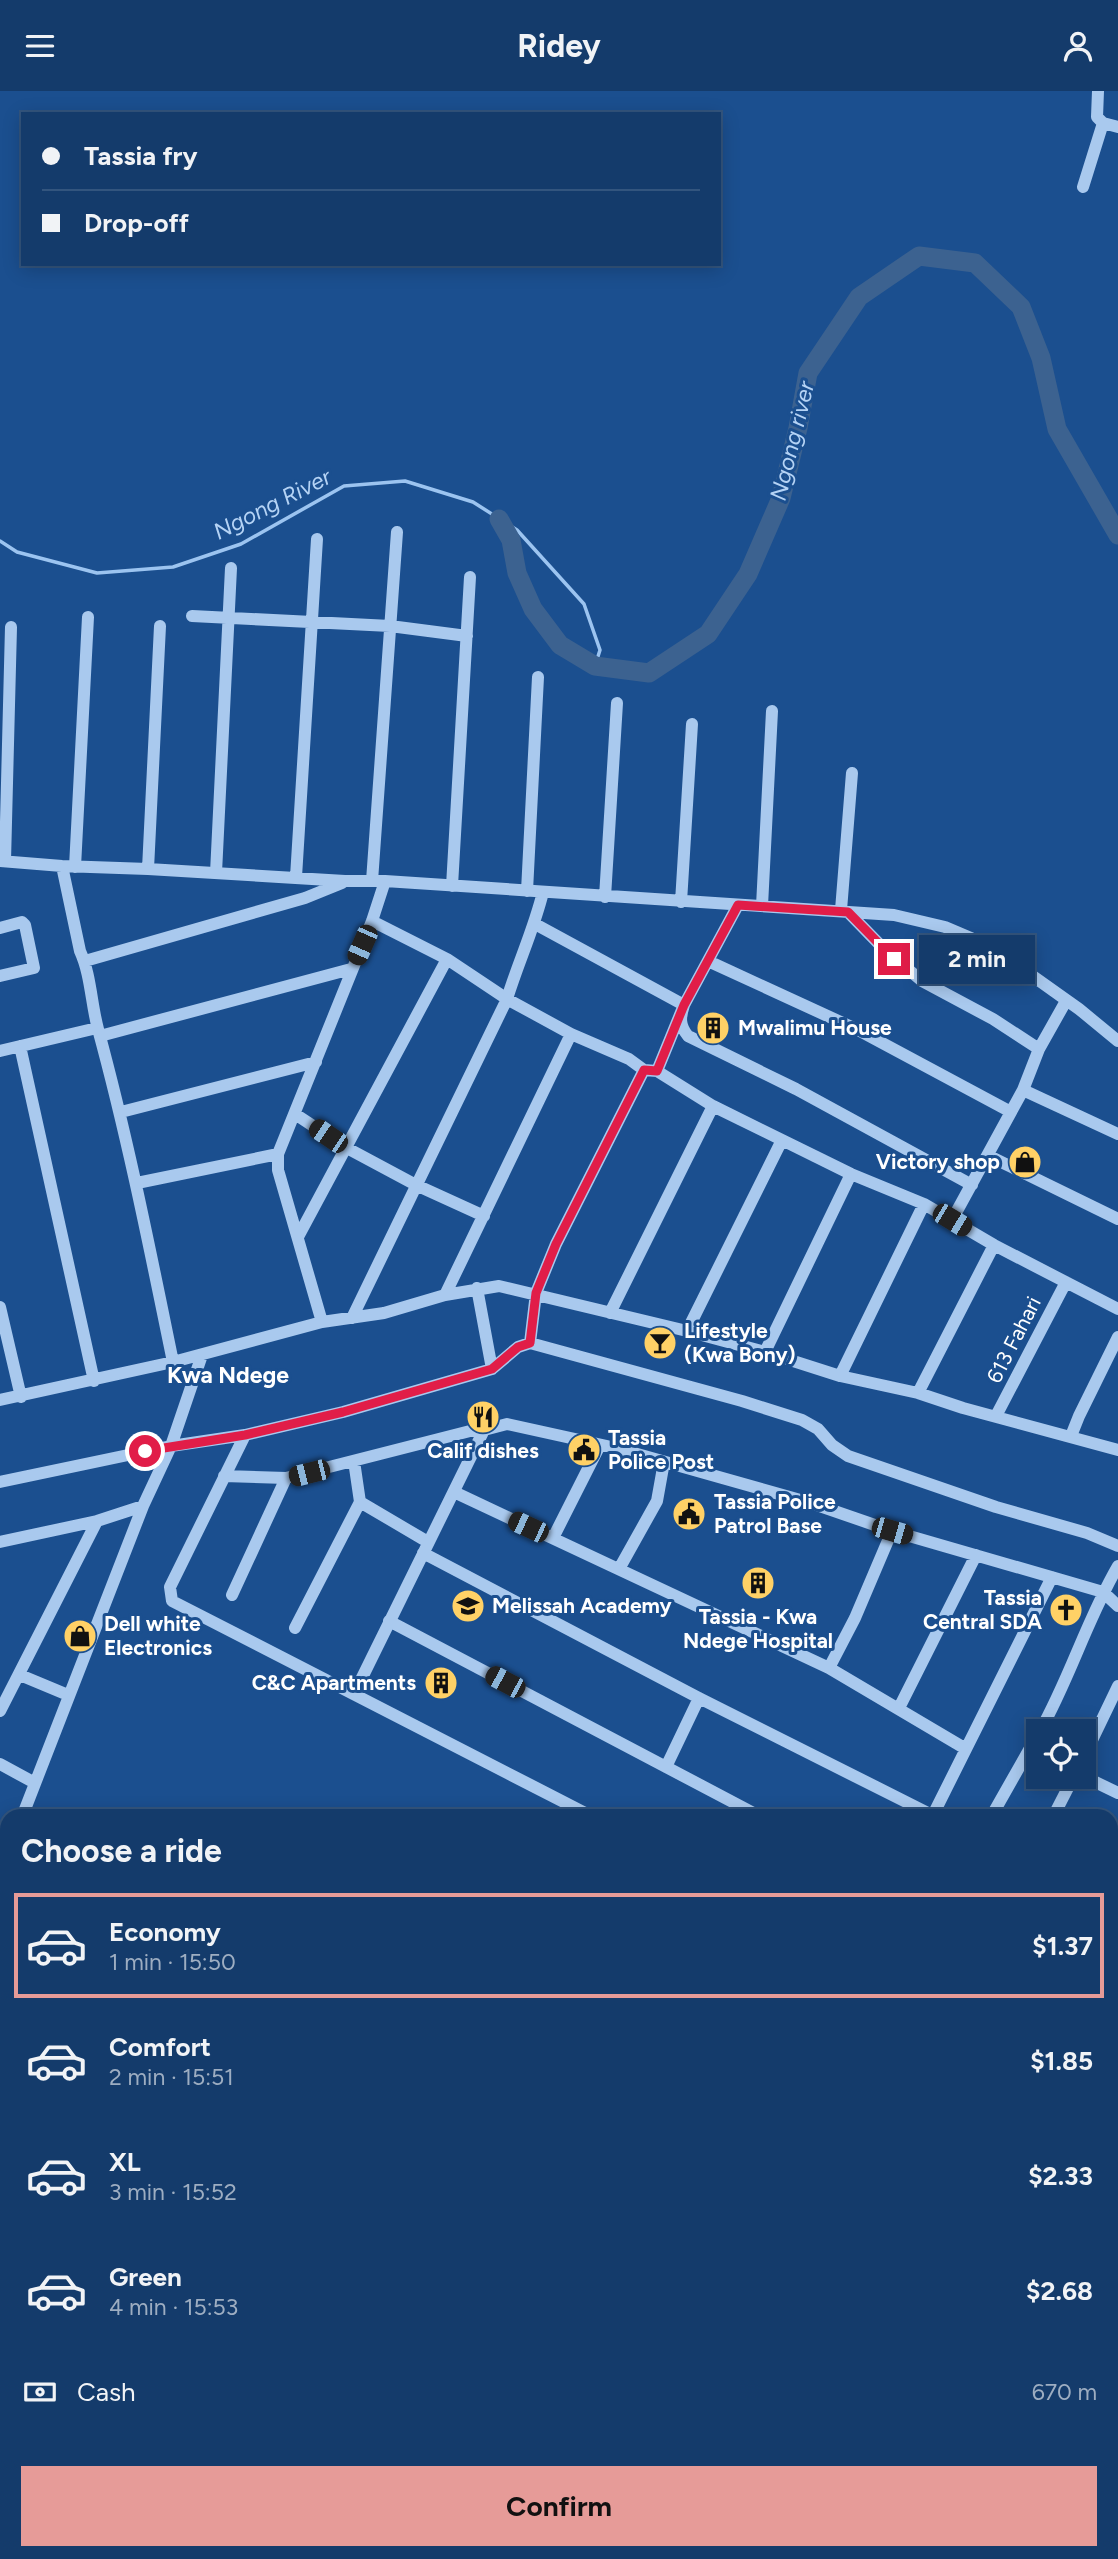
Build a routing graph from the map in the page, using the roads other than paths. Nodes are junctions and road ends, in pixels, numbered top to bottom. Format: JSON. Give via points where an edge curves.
{"nodes":[{"id":1,"x":1098,"y":91,"type":"edge"},
{"id":2,"x":1104,"y":123,"type":"junction"},
{"id":3,"x":1118,"y":127,"type":"edge"},
{"id":4,"x":1083,"y":187,"type":"dead end"},
{"id":5,"x":397,"y":532,"type":"dead end"},
{"id":6,"x":317,"y":539,"type":"dead end"},
{"id":7,"x":231,"y":568,"type":"dead end"},
{"id":8,"x":470,"y":577,"type":"dead end"},
{"id":9,"x":192,"y":616,"type":"dead end"},
{"id":10,"x":88,"y":617,"type":"dead end"},
{"id":11,"x":228,"y":617,"type":"junction"},
{"id":12,"x":311,"y":621,"type":"junction"},
{"id":13,"x":160,"y":626,"type":"dead end"},
{"id":14,"x":390,"y":626,"type":"junction"},
{"id":15,"x":11,"y":627,"type":"dead end"},
{"id":16,"x":467,"y":636,"type":"junction"},
{"id":17,"x":538,"y":677,"type":"dead end"},
{"id":18,"x":617,"y":703,"type":"dead end"},
{"id":19,"x":772,"y":711,"type":"dead end"},
{"id":20,"x":692,"y":724,"type":"dead end"},
{"id":21,"x":852,"y":773,"type":"dead end"},
{"id":22,"x":3,"y":861,"type":"edge"},
{"id":23,"x":68,"y":867,"type":"junction"},
{"id":24,"x":148,"y":869,"type":"junction"},
{"id":25,"x":216,"y":873,"type":"junction"},
{"id":26,"x":296,"y":877,"type":"junction"},
{"id":27,"x":345,"y":881,"type":"junction"},
{"id":28,"x":379,"y":881,"type":"junction"},
{"id":29,"x":452,"y":886,"type":"junction"},
{"id":30,"x":527,"y":891,"type":"junction"},
{"id":31,"x":543,"y":892,"type":"junction"},
{"id":32,"x":605,"y":897,"type":"junction"},
{"id":33,"x":681,"y":902,"type":"junction"},
{"id":34,"x":738,"y":905,"type":"junction"},
{"id":35,"x":762,"y":906,"type":"junction"},
{"id":36,"x":844,"y":911,"type":"junction"},
{"id":37,"x":372,"y":921,"type":"junction"},
{"id":38,"x":535,"y":924,"type":"junction"},
{"id":39,"x":0,"y":928,"type":"edge"},
{"id":40,"x":447,"y":959,"type":"junction"},
{"id":41,"x":85,"y":961,"type":"junction"},
{"id":42,"x":708,"y":961,"type":"junction"},
{"id":43,"x":351,"y":969,"type":"junction"},
{"id":44,"x":0,"y":976,"type":"edge"},
{"id":45,"x":507,"y":999,"type":"junction"},
{"id":46,"x":1066,"y":1001,"type":"junction"},
{"id":47,"x":684,"y":1005,"type":"junction"},
{"id":48,"x":99,"y":1032,"type":"junction"},
{"id":49,"x":570,"y":1034,"type":"junction"},
{"id":50,"x":1118,"y":1041,"type":"edge"},
{"id":51,"x":20,"y":1046,"type":"junction"},
{"id":52,"x":1039,"y":1049,"type":"junction"},
{"id":53,"x":0,"y":1051,"type":"edge"},
{"id":54,"x":316,"y":1062,"type":"junction"},
{"id":55,"x":650,"y":1070,"type":"junction"},
{"id":56,"x":1023,"y":1090,"type":"junction"},
{"id":57,"x":713,"y":1106,"type":"junction"},
{"id":58,"x":121,"y":1112,"type":"junction"},
{"id":59,"x":1011,"y":1112,"type":"junction"},
{"id":60,"x":295,"y":1114,"type":"junction"},
{"id":61,"x":1118,"y":1134,"type":"edge"},
{"id":62,"x":782,"y":1140,"type":"junction"},
{"id":63,"x":345,"y":1147,"type":"junction"},
{"id":64,"x":278,"y":1154,"type":"junction"},
{"id":65,"x":989,"y":1156,"type":"junction"},
{"id":66,"x":851,"y":1174,"type":"junction"},
{"id":67,"x":137,"y":1184,"type":"junction"},
{"id":68,"x":416,"y":1185,"type":"junction"},
{"id":69,"x":972,"y":1185,"type":"junction"},
{"id":70,"x":924,"y":1204,"type":"junction"},
{"id":71,"x":484,"y":1216,"type":"junction"},
{"id":72,"x":952,"y":1220,"type":"junction"},
{"id":73,"x":1118,"y":1220,"type":"edge"},
{"id":74,"x":298,"y":1237,"type":"junction"},
{"id":75,"x":994,"y":1245,"type":"junction"},
{"id":76,"x":1066,"y":1282,"type":"junction"},
{"id":77,"x":477,"y":1288,"type":"junction"},
{"id":78,"x":536,"y":1293,"type":"junction"},
{"id":79,"x":445,"y":1295,"type":"junction"},
{"id":80,"x":0,"y":1307,"type":"edge"},
{"id":81,"x":1118,"y":1309,"type":"edge"},
{"id":82,"x":610,"y":1313,"type":"junction"},
{"id":83,"x":352,"y":1318,"type":"junction"},
{"id":84,"x":322,"y":1322,"type":"junction"},
{"id":85,"x":687,"y":1331,"type":"junction"},
{"id":86,"x":1118,"y":1337,"type":"edge"},
{"id":87,"x":530,"y":1343,"type":"junction"},
{"id":88,"x":765,"y":1352,"type":"junction"},
{"id":89,"x":202,"y":1355,"type":"junction"},
{"id":90,"x":173,"y":1362,"type":"junction"},
{"id":91,"x":492,"y":1369,"type":"junction"},
{"id":92,"x":840,"y":1376,"type":"junction"},
{"id":93,"x":94,"y":1381,"type":"junction"},
{"id":94,"x":918,"y":1393,"type":"junction"},
{"id":95,"x":21,"y":1397,"type":"junction"},
{"id":96,"x":0,"y":1400,"type":"edge"},
{"id":97,"x":996,"y":1416,"type":"junction"},
{"id":98,"x":484,"y":1430,"type":"junction"},
{"id":99,"x":245,"y":1435,"type":"junction"},
{"id":100,"x":1071,"y":1436,"type":"junction"},
{"id":101,"x":600,"y":1445,"type":"junction"},
{"id":102,"x":171,"y":1446,"type":"junction"},
{"id":103,"x":1118,"y":1450,"type":"edge"},
{"id":104,"x":354,"y":1461,"type":"junction"},
{"id":105,"x":664,"y":1462,"type":"junction"},
{"id":106,"x":224,"y":1476,"type":"junction"},
{"id":107,"x":286,"y":1478,"type":"junction"},
{"id":108,"x":0,"y":1482,"type":"edge"},
{"id":109,"x":454,"y":1492,"type":"junction"},
{"id":110,"x":360,"y":1502,"type":"junction"},
{"id":111,"x":143,"y":1506,"type":"junction"},
{"id":112,"x":97,"y":1521,"type":"junction"},
{"id":113,"x":892,"y":1531,"type":"junction"},
{"id":114,"x":553,"y":1538,"type":"junction"},
{"id":115,"x":0,"y":1542,"type":"edge"},
{"id":116,"x":1118,"y":1546,"type":"edge"},
{"id":117,"x":426,"y":1548,"type":"junction"},
{"id":118,"x":976,"y":1555,"type":"junction"},
{"id":119,"x":1118,"y":1566,"type":"edge"},
{"id":120,"x":619,"y":1569,"type":"junction"},
{"id":121,"x":1052,"y":1577,"type":"junction"},
{"id":122,"x":1103,"y":1593,"type":"junction"},
{"id":123,"x":232,"y":1595,"type":"dead end"},
{"id":124,"x":1118,"y":1607,"type":"edge"},
{"id":125,"x":389,"y":1621,"type":"junction"},
{"id":126,"x":295,"y":1628,"type":"dead end"},
{"id":127,"x":829,"y":1668,"type":"junction"},
{"id":128,"x":20,"y":1675,"type":"junction"},
{"id":129,"x":1117,"y":1693,"type":"edge"},
{"id":130,"x":354,"y":1694,"type":"junction"},
{"id":131,"x":68,"y":1695,"type":"junction"},
{"id":132,"x":699,"y":1698,"type":"junction"},
{"id":133,"x":899,"y":1708,"type":"junction"},
{"id":134,"x":0,"y":1711,"type":"edge"},
{"id":135,"x":1046,"y":1719,"type":"edge"},
{"id":136,"x":1096,"y":1734,"type":"edge"},
{"id":137,"x":966,"y":1749,"type":"junction"},
{"id":138,"x":1026,"y":1755,"type":"edge"},
{"id":139,"x":0,"y":1765,"type":"edge"},
{"id":140,"x":666,"y":1767,"type":"junction"},
{"id":141,"x":1096,"y":1782,"type":"edge"},
{"id":142,"x":35,"y":1783,"type":"junction"},
{"id":143,"x":1067,"y":1789,"type":"edge"},
{"id":144,"x":1118,"y":1793,"type":"edge"},
{"id":145,"x":25,"y":1809,"type":"edge"},
{"id":146,"x":577,"y":1809,"type":"edge"},
{"id":147,"x":746,"y":1809,"type":"edge"},
{"id":148,"x":918,"y":1809,"type":"edge"},
{"id":149,"x":936,"y":1809,"type":"edge"},
{"id":150,"x":996,"y":1809,"type":"edge"},
{"id":151,"x":1057,"y":1809,"type":"edge"}],
"edges":[{"from":1,"to":2,"type":"street","via":[[1096,113]]},
{"from":2,"to":3,"type":"street"},
{"from":2,"to":4,"type":"street"},
{"from":5,"to":14,"type":"street"},
{"from":6,"to":12,"type":"street"},
{"from":7,"to":11,"type":"street"},
{"from":8,"to":16,"type":"street"},
{"from":9,"to":11,"type":"street"},
{"from":10,"to":23,"type":"street"},
{"from":11,"to":12,"type":"street"},
{"from":11,"to":25,"type":"street"},
{"from":12,"to":14,"type":"street"},
{"from":12,"to":26,"type":"street"},
{"from":13,"to":24,"type":"street"},
{"from":14,"to":16,"type":"street"},
{"from":14,"to":28,"type":"street"},
{"from":15,"to":22,"type":"street"},
{"from":16,"to":29,"type":"street"},
{"from":17,"to":30,"type":"street"},
{"from":18,"to":32,"type":"street"},
{"from":19,"to":35,"type":"street"},
{"from":20,"to":33,"type":"street"},
{"from":21,"to":36,"type":"street"},
{"from":22,"to":23,"type":"street"},
{"from":23,"to":24,"type":"street"},
{"from":23,"to":41,"type":"street"},
{"from":24,"to":25,"type":"street"},
{"from":25,"to":26,"type":"street"},
{"from":26,"to":27,"type":"street"},
{"from":27,"to":28,"type":"street"},
{"from":27,"to":41,"type":"street","via":[[305,898]]},
{"from":28,"to":29,"type":"street"},
{"from":28,"to":37,"type":"street"},
{"from":29,"to":30,"type":"street"},
{"from":30,"to":31,"type":"street"},
{"from":31,"to":32,"type":"street"},
{"from":31,"to":38,"type":"street"},
{"from":32,"to":33,"type":"street"},
{"from":33,"to":34,"type":"street"},
{"from":34,"to":35,"type":"street"},
{"from":34,"to":42,"type":"street"},
{"from":35,"to":36,"type":"street"},
{"from":36,"to":46,"type":"street","via":[[894,915],[969,936],[1013,961]]},
{"from":36,"to":52,"type":"street","via":[[922,981]]},
{"from":37,"to":40,"type":"street"},
{"from":37,"to":43,"type":"street"},
{"from":38,"to":45,"type":"street"},
{"from":38,"to":47,"type":"street"},
{"from":39,"to":44,"type":"street","via":[[25,925],[34,968]]},
{"from":40,"to":45,"type":"street"},
{"from":40,"to":63,"type":"street"},
{"from":41,"to":48,"type":"street"},
{"from":42,"to":47,"type":"street"},
{"from":42,"to":59,"type":"street","via":[[859,1030]]},
{"from":43,"to":48,"type":"street"},
{"from":43,"to":54,"type":"street"},
{"from":45,"to":49,"type":"street"},
{"from":45,"to":68,"type":"street"},
{"from":46,"to":50,"type":"street"},
{"from":46,"to":52,"type":"street"},
{"from":47,"to":55,"type":"street"},
{"from":47,"to":69,"type":"street","via":[[682,1029],[691,1040],[796,1089]]},
{"from":48,"to":51,"type":"street"},
{"from":48,"to":58,"type":"street"},
{"from":49,"to":55,"type":"street"},
{"from":49,"to":71,"type":"street"},
{"from":51,"to":53,"type":"street"},
{"from":51,"to":93,"type":"street"},
{"from":52,"to":56,"type":"street"},
{"from":54,"to":58,"type":"street"},
{"from":54,"to":60,"type":"street"},
{"from":55,"to":57,"type":"street"},
{"from":55,"to":78,"type":"street","via":[[556,1244]]},
{"from":56,"to":59,"type":"street"},
{"from":56,"to":61,"type":"street"},
{"from":57,"to":62,"type":"street"},
{"from":57,"to":82,"type":"street"},
{"from":58,"to":67,"type":"street"},
{"from":59,"to":65,"type":"street"},
{"from":60,"to":63,"type":"street"},
{"from":60,"to":64,"type":"street"},
{"from":62,"to":66,"type":"street"},
{"from":62,"to":85,"type":"street"},
{"from":63,"to":68,"type":"street"},
{"from":63,"to":74,"type":"street"},
{"from":64,"to":67,"type":"street"},
{"from":64,"to":74,"type":"street","via":[[278,1170]]},
{"from":65,"to":69,"type":"street"},
{"from":65,"to":73,"type":"street"},
{"from":66,"to":70,"type":"street"},
{"from":66,"to":88,"type":"street"},
{"from":67,"to":90,"type":"street"},
{"from":68,"to":71,"type":"street"},
{"from":68,"to":83,"type":"street"},
{"from":69,"to":72,"type":"street"},
{"from":70,"to":72,"type":"street"},
{"from":70,"to":92,"type":"street"},
{"from":71,"to":79,"type":"street"},
{"from":72,"to":75,"type":"street"},
{"from":74,"to":84,"type":"street"},
{"from":75,"to":76,"type":"street"},
{"from":75,"to":94,"type":"street"},
{"from":76,"to":81,"type":"street"},
{"from":76,"to":97,"type":"street","name":"613 Fahari"},
{"from":77,"to":78,"type":"street","via":[[499,1286]]},
{"from":77,"to":79,"type":"street"},
{"from":77,"to":91,"type":"street"},
{"from":78,"to":82,"type":"street"},
{"from":78,"to":87,"type":"street"},
{"from":79,"to":83,"type":"street"},
{"from":80,"to":95,"type":"street"},
{"from":82,"to":85,"type":"street"},
{"from":83,"to":84,"type":"street"},
{"from":84,"to":89,"type":"street"},
{"from":85,"to":88,"type":"street"},
{"from":86,"to":100,"type":"street"},
{"from":87,"to":91,"type":"street"},
{"from":87,"to":116,"type":"street","via":[[802,1420],[848,1456]]},
{"from":88,"to":92,"type":"street"},
{"from":89,"to":90,"type":"street"},
{"from":89,"to":102,"type":"street"},
{"from":90,"to":93,"type":"street"},
{"from":91,"to":99,"type":"street"},
{"from":92,"to":94,"type":"street"},
{"from":93,"to":95,"type":"street"},
{"from":94,"to":97,"type":"street"},
{"from":95,"to":96,"type":"street"},
{"from":97,"to":100,"type":"street"},
{"from":98,"to":101,"type":"street","via":[[507,1424]]},
{"from":98,"to":104,"type":"street"},
{"from":98,"to":109,"type":"street"},
{"from":99,"to":102,"type":"street"},
{"from":99,"to":106,"type":"street"},
{"from":100,"to":103,"type":"street"},
{"from":101,"to":105,"type":"street"},
{"from":101,"to":114,"type":"street"},
{"from":102,"to":108,"type":"street"},
{"from":102,"to":111,"type":"street"},
{"from":104,"to":107,"type":"street"},
{"from":104,"to":110,"type":"street"},
{"from":105,"to":113,"type":"street"},
{"from":105,"to":120,"type":"street","via":[[657,1501]]},
{"from":106,"to":107,"type":"street"},
{"from":106,"to":130,"type":"street","via":[[170,1587],[172,1601]]},
{"from":107,"to":123,"type":"street"},
{"from":109,"to":114,"type":"street"},
{"from":109,"to":117,"type":"street"},
{"from":110,"to":117,"type":"street"},
{"from":110,"to":126,"type":"street"},
{"from":111,"to":112,"type":"street"},
{"from":111,"to":131,"type":"street"},
{"from":112,"to":115,"type":"street"},
{"from":112,"to":128,"type":"street"},
{"from":113,"to":118,"type":"street"},
{"from":113,"to":127,"type":"street"},
{"from":114,"to":120,"type":"street"},
{"from":117,"to":125,"type":"street"},
{"from":117,"to":132,"type":"street"},
{"from":118,"to":121,"type":"street"},
{"from":118,"to":133,"type":"street"},
{"from":119,"to":122,"type":"street"},
{"from":120,"to":127,"type":"street"},
{"from":121,"to":122,"type":"street"},
{"from":121,"to":137,"type":"street"},
{"from":122,"to":124,"type":"street"},
{"from":122,"to":135,"type":"street"},
{"from":125,"to":130,"type":"street"},
{"from":125,"to":140,"type":"street"},
{"from":127,"to":133,"type":"street"},
{"from":128,"to":131,"type":"street"},
{"from":128,"to":134,"type":"street"},
{"from":129,"to":136,"type":"street"},
{"from":130,"to":146,"type":"street"},
{"from":131,"to":142,"type":"street"},
{"from":132,"to":140,"type":"street"},
{"from":132,"to":148,"type":"street"},
{"from":133,"to":137,"type":"street"},
{"from":137,"to":149,"type":"street"},
{"from":138,"to":150,"type":"street"},
{"from":139,"to":142,"type":"street"},
{"from":140,"to":147,"type":"street"},
{"from":141,"to":144,"type":"street"},
{"from":142,"to":145,"type":"street"},
{"from":143,"to":151,"type":"street"}]}
